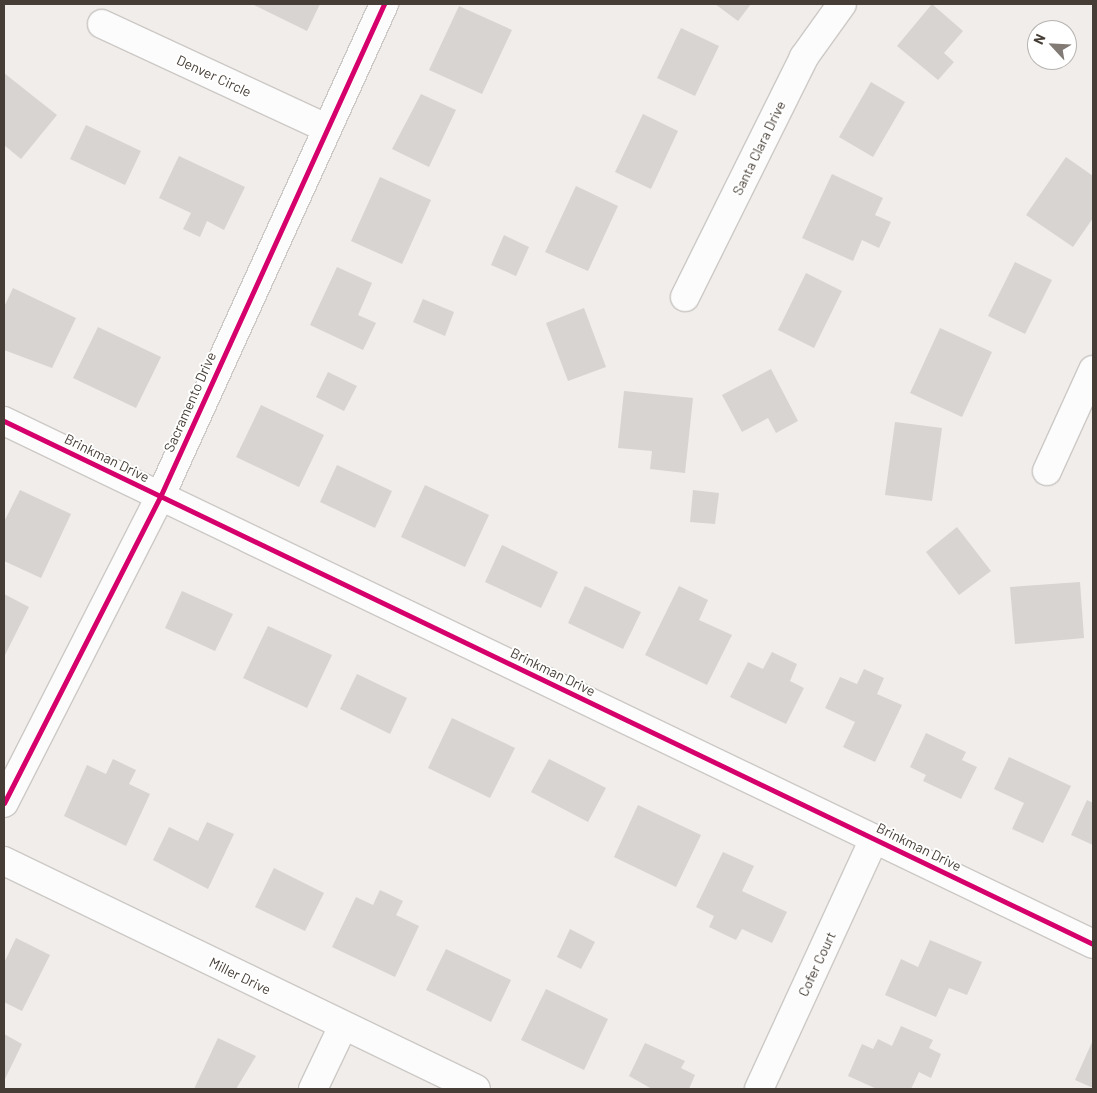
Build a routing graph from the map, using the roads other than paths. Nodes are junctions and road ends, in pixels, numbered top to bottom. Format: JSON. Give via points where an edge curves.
{"nodes":[{"id":1,"x":384,"y":4,"type":"edge"},
{"id":2,"x":842,"y":4,"type":"edge"},
{"id":3,"x":102,"y":24,"type":"dead end"},
{"id":4,"x":326,"y":128,"type":"junction"},
{"id":5,"x":685,"y":297,"type":"dead end"},
{"id":6,"x":1093,"y":370,"type":"edge"},
{"id":7,"x":4,"y":421,"type":"edge"},
{"id":8,"x":1047,"y":471,"type":"dead end"},
{"id":9,"x":160,"y":497,"type":"junction"},
{"id":10,"x":4,"y":804,"type":"edge"},
{"id":11,"x":874,"y":838,"type":"junction"},
{"id":12,"x":4,"y":861,"type":"edge"},
{"id":13,"x":1093,"y":944,"type":"edge"},
{"id":14,"x":343,"y":1026,"type":"junction"},
{"id":15,"x":313,"y":1089,"type":"edge"},
{"id":16,"x":476,"y":1089,"type":"edge"},
{"id":17,"x":759,"y":1089,"type":"edge"}],
"edges":[{"from":1,"to":4,"type":"street","name":"Sacramento Drive"},
{"from":2,"to":5,"type":"street","name":"Santa Clara Drive","via":[[804,57]]},
{"from":3,"to":4,"type":"street","name":"Denver Circle"},
{"from":4,"to":9,"type":"street","name":"Sacramento Drive"},
{"from":6,"to":8,"type":"street"},
{"from":7,"to":9,"type":"street","name":"Brinkman Drive"},
{"from":9,"to":10,"type":"street","name":"Sacramento Drive"},
{"from":9,"to":11,"type":"street","name":"Brinkman Drive"},
{"from":11,"to":13,"type":"street","name":"Brinkman Drive"},
{"from":11,"to":17,"type":"street","name":"Cofer Court"},
{"from":12,"to":14,"type":"street","name":"Miller Drive"},
{"from":14,"to":15,"type":"street"},
{"from":14,"to":16,"type":"street","name":"Miller Drive"}]}
